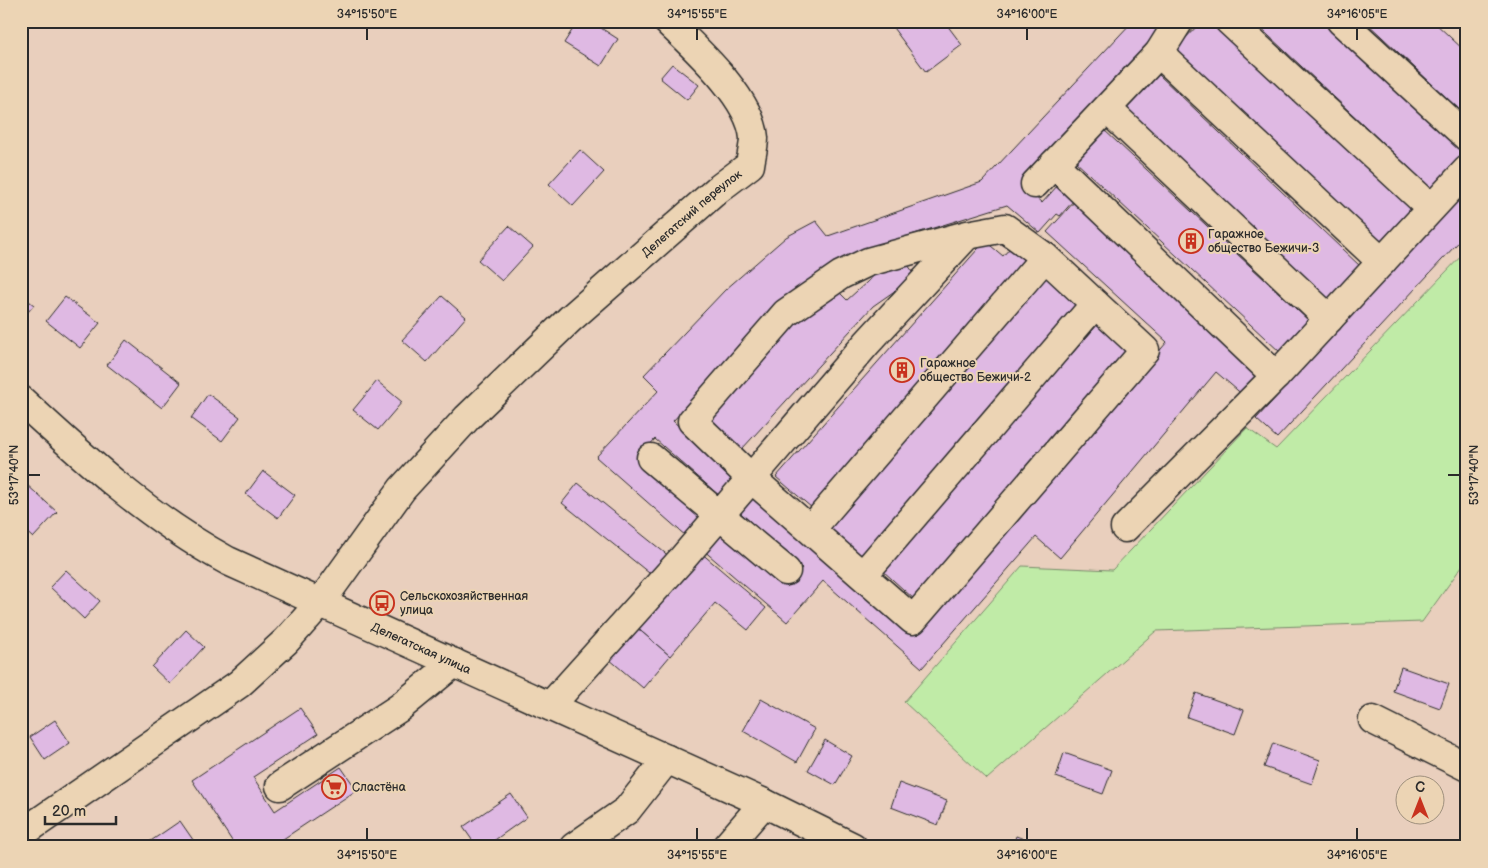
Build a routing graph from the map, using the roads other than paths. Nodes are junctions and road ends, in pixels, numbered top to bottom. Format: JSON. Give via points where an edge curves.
{"nodes":[{"id":1,"x":667,"y":21,"type":"edge"},
{"id":2,"x":1179,"y":21,"type":"edge"},
{"id":3,"x":1229,"y":21,"type":"edge"},
{"id":4,"x":1341,"y":21,"type":"edge"},
{"id":5,"x":1159,"y":53,"type":"junction"},
{"id":6,"x":1107,"y":109,"type":"junction"},
{"id":7,"x":1467,"y":137,"type":"edge"},
{"id":8,"x":1054,"y":164,"type":"junction"},
{"id":9,"x":1467,"y":170,"type":"edge"},
{"id":10,"x":1035,"y":184,"type":"dead end"},
{"id":11,"x":1431,"y":208,"type":"junction"},
{"id":12,"x":967,"y":235,"type":"junction"},
{"id":13,"x":1045,"y":257,"type":"junction"},
{"id":14,"x":1382,"y":262,"type":"junction"},
{"id":15,"x":1095,"y":304,"type":"junction"},
{"id":16,"x":1329,"y":319,"type":"junction"},
{"id":17,"x":1276,"y":376,"type":"junction"},
{"id":18,"x":21,"y":400,"type":"edge"},
{"id":19,"x":651,"y":458,"type":"dead end"},
{"id":20,"x":751,"y":478,"type":"junction"},
{"id":21,"x":720,"y":514,"type":"junction"},
{"id":22,"x":1125,"y":528,"type":"dead end"},
{"id":23,"x":811,"y":529,"type":"junction"},
{"id":24,"x":786,"y":571,"type":"dead end"},
{"id":25,"x":863,"y":575,"type":"junction"},
{"id":26,"x":320,"y":602,"type":"junction"},
{"id":27,"x":454,"y":663,"type":"junction"},
{"id":28,"x":550,"y":706,"type":"junction"},
{"id":29,"x":1373,"y":720,"type":"dead end"},
{"id":30,"x":667,"y":759,"type":"junction"},
{"id":31,"x":1467,"y":767,"type":"edge"},
{"id":32,"x":280,"y":786,"type":"dead end"},
{"id":33,"x":764,"y":803,"type":"junction"},
{"id":34,"x":21,"y":834,"type":"edge"},
{"id":35,"x":574,"y":847,"type":"edge"},
{"id":36,"x":726,"y":847,"type":"edge"},
{"id":37,"x":852,"y":847,"type":"edge"}],
"edges":[{"from":1,"to":26,"type":"street","name":"Делегатский переулок","via":[[728,84],[746,111],[754,138],[750,165],[570,319],[467,418],[402,489]]},
{"from":2,"to":5,"type":"street"},
{"from":3,"to":11,"type":"street"},
{"from":4,"to":7,"type":"street"},
{"from":5,"to":6,"type":"street"},
{"from":5,"to":14,"type":"street"},
{"from":6,"to":8,"type":"street"},
{"from":6,"to":16,"type":"street"},
{"from":8,"to":10,"type":"street"},
{"from":8,"to":17,"type":"street"},
{"from":9,"to":11,"type":"street"},
{"from":11,"to":14,"type":"street"},
{"from":12,"to":13,"type":"street","via":[[1005,228]]},
{"from":12,"to":20,"type":"street","via":[[867,343]]},
{"from":12,"to":20,"type":"street","via":[[868,262],[841,275],[786,313],[692,420]]},
{"from":13,"to":15,"type":"street"},
{"from":13,"to":23,"type":"street"},
{"from":14,"to":16,"type":"street"},
{"from":15,"to":25,"type":"street"},
{"from":15,"to":25,"type":"street","via":[[1145,350],[913,620]]},
{"from":16,"to":17,"type":"street"},
{"from":17,"to":22,"type":"street"},
{"from":18,"to":26,"type":"street","name":"Делегатская улица","via":[[137,503],[188,539],[228,561]]},
{"from":19,"to":21,"type":"street"},
{"from":20,"to":21,"type":"street"},
{"from":20,"to":23,"type":"street"},
{"from":21,"to":24,"type":"street"},
{"from":21,"to":28,"type":"street"},
{"from":23,"to":25,"type":"street"},
{"from":26,"to":27,"type":"street","name":"Делегатская улица"},
{"from":26,"to":34,"type":"street","via":[[286,641],[239,684]]},
{"from":27,"to":28,"type":"street","name":"Делегатская улица"},
{"from":27,"to":32,"type":"street","via":[[399,708]]},
{"from":28,"to":30,"type":"street","name":"Делегатская улица"},
{"from":29,"to":31,"type":"street"},
{"from":30,"to":33,"type":"street","name":"Делегатская улица"},
{"from":30,"to":35,"type":"street","via":[[628,810]]},
{"from":33,"to":36,"type":"street"},
{"from":33,"to":37,"type":"street","name":"Делегатская улица"}]}
